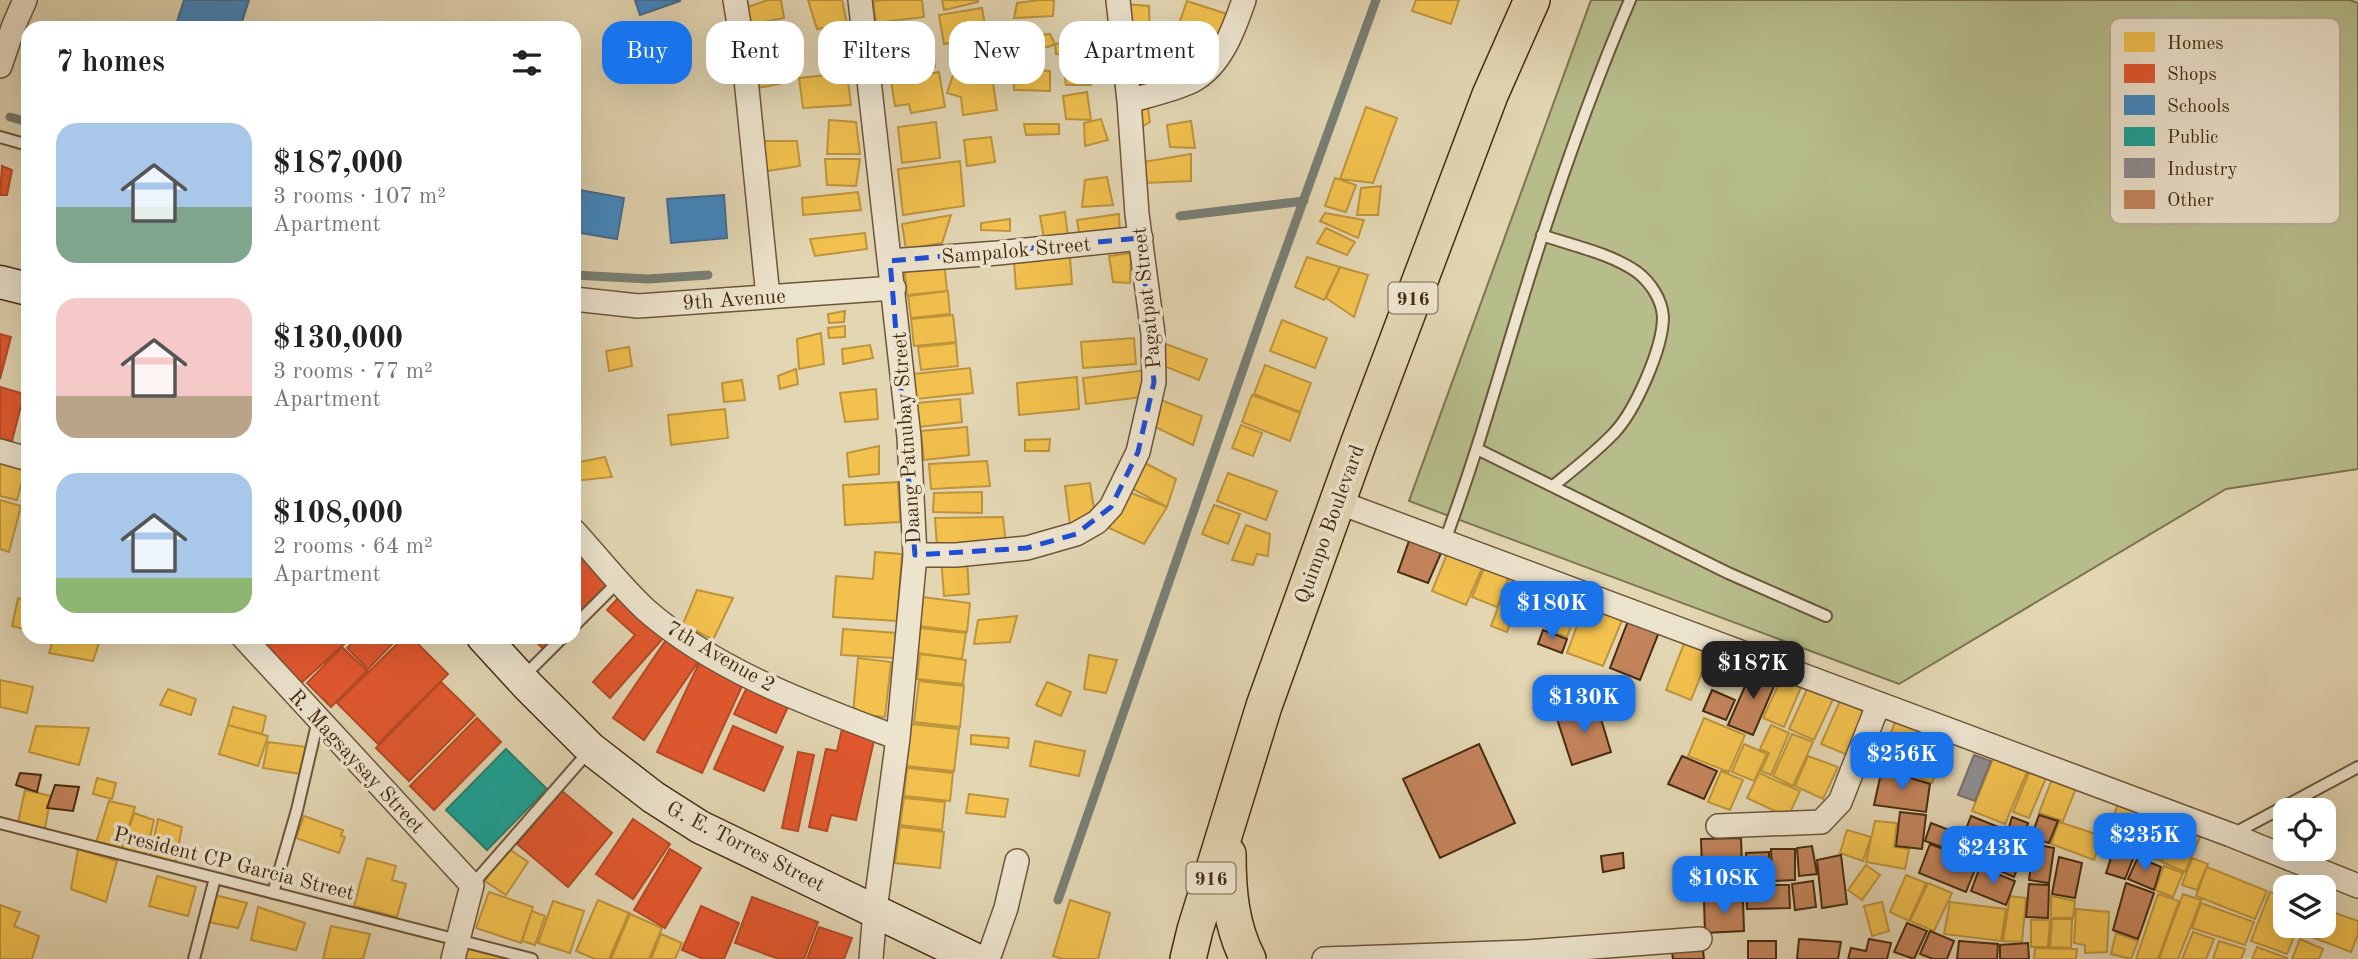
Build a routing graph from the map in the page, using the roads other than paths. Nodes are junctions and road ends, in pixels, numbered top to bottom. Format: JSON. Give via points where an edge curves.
{"nodes":[{"id":1,"x":25,"y":0,"type":"edge"},
{"id":2,"x":735,"y":0,"type":"edge"},
{"id":3,"x":860,"y":0,"type":"edge"},
{"id":4,"x":1118,"y":0,"type":"edge"},
{"id":5,"x":1244,"y":0,"type":"edge"},
{"id":6,"x":1515,"y":0,"type":"edge"},
{"id":7,"x":1532,"y":0,"type":"edge"},
{"id":8,"x":1630,"y":0,"type":"edge"},
{"id":9,"x":7,"y":23,"type":"edge"},
{"id":10,"x":0,"y":66,"type":"edge"},
{"id":11,"x":1490,"y":95,"type":"junction"},
{"id":12,"x":1129,"y":101,"type":"junction"},
{"id":13,"x":0,"y":137,"type":"edge"},
{"id":14,"x":21,"y":143,"type":"edge"},
{"id":15,"x":1542,"y":235,"type":"junction"},
{"id":16,"x":1141,"y":238,"type":"junction"},
{"id":17,"x":890,"y":261,"type":"junction"},
{"id":18,"x":0,"y":282,"type":"edge"},
{"id":19,"x":21,"y":287,"type":"edge"},
{"id":20,"x":894,"y":288,"type":"junction"},
{"id":21,"x":768,"y":297,"type":"junction"},
{"id":22,"x":581,"y":300,"type":"edge"},
{"id":23,"x":1477,"y":449,"type":"junction"},
{"id":24,"x":0,"y":451,"type":"edge"},
{"id":25,"x":21,"y":456,"type":"edge"},
{"id":26,"x":1553,"y":486,"type":"junction"},
{"id":27,"x":1338,"y":502,"type":"junction"},
{"id":28,"x":581,"y":539,"type":"edge"},
{"id":29,"x":1444,"y":543,"type":"junction"},
{"id":30,"x":915,"y":555,"type":"junction"},
{"id":31,"x":620,"y":581,"type":"junction"},
{"id":32,"x":1826,"y":616,"type":"dead end"},
{"id":33,"x":581,"y":619,"type":"edge"},
{"id":34,"x":249,"y":644,"type":"edge"},
{"id":35,"x":489,"y":644,"type":"edge"},
{"id":36,"x":556,"y":644,"type":"edge"},
{"id":37,"x":521,"y":679,"type":"junction"},
{"id":38,"x":1878,"y":705,"type":"junction"},
{"id":39,"x":318,"y":719,"type":"junction"},
{"id":40,"x":898,"y":738,"type":"junction"},
{"id":41,"x":592,"y":749,"type":"junction"},
{"id":42,"x":2358,"y":767,"type":"edge"},
{"id":43,"x":0,"y":823,"type":"edge"},
{"id":44,"x":1228,"y":826,"type":"junction"},
{"id":45,"x":1718,"y":826,"type":"dead end"},
{"id":46,"x":2231,"y":835,"type":"junction"},
{"id":47,"x":1017,"y":861,"type":"dead end"},
{"id":48,"x":215,"y":878,"type":"junction"},
{"id":49,"x":472,"y":885,"type":"junction"},
{"id":50,"x":2358,"y":886,"type":"edge"},
{"id":51,"x":273,"y":893,"type":"junction"},
{"id":52,"x":875,"y":911,"type":"junction"},
{"id":53,"x":1700,"y":939,"type":"dead end"},
{"id":54,"x":455,"y":949,"type":"edge"},
{"id":55,"x":1188,"y":949,"type":"edge"},
{"id":56,"x":194,"y":959,"type":"edge"},
{"id":57,"x":532,"y":959,"type":"edge"},
{"id":58,"x":872,"y":959,"type":"edge"},
{"id":59,"x":974,"y":959,"type":"edge"},
{"id":60,"x":988,"y":959,"type":"edge"},
{"id":61,"x":1248,"y":959,"type":"edge"},
{"id":62,"x":1324,"y":959,"type":"edge"}],
"edges":[{"from":1,"to":9,"type":"street"},
{"from":2,"to":21,"type":"street"},
{"from":3,"to":17,"type":"street","name":"Daang Patnubay Street"},
{"from":4,"to":12,"type":"street","name":"Pagatpat Street"},
{"from":5,"to":12,"type":"street","via":[[1224,47],[1208,70],[1191,81]]},
{"from":6,"to":11,"type":"main road","name":"Quimpo Boulevard","number":"916"},
{"from":7,"to":11,"type":"main road","name":"Quimpo Boulevard","number":"916"},
{"from":8,"to":15,"type":"lane","via":[[1598,74]]},
{"from":9,"to":10,"type":"street"},
{"from":11,"to":27,"type":"main road","name":"Quimpo Boulevard","number":"916"},
{"from":12,"to":16,"type":"street","name":"Pagatpat Street"},
{"from":13,"to":14,"type":"lane"},
{"from":15,"to":23,"type":"lane"},
{"from":15,"to":26,"type":"lane","via":[[1637,272],[1657,294],[1663,316],[1642,388],[1615,431]]},
{"from":16,"to":17,"type":"street","name":"Sampalok Street"},
{"from":16,"to":30,"type":"street","name":"Pagatpat Street","via":[[1154,382],[1138,452],[1111,507],[1076,534],[1027,548]]},
{"from":17,"to":20,"type":"street","name":"Daang Patnubay Street"},
{"from":18,"to":19,"type":"main road"},
{"from":20,"to":21,"type":"street","name":"9th Avenue"},
{"from":20,"to":30,"type":"street","name":"Daang Patnubay Street"},
{"from":21,"to":22,"type":"street","name":"9th Avenue","via":[[638,306]]},
{"from":23,"to":26,"type":"lane"},
{"from":23,"to":29,"type":"lane"},
{"from":24,"to":25,"type":"street"},
{"from":26,"to":32,"type":"lane"},
{"from":27,"to":29,"type":"street"},
{"from":27,"to":44,"type":"main road","name":"Quimpo Boulevard","number":"916","via":[[1264,706]]},
{"from":28,"to":31,"type":"street","name":"7th Avenue 2"},
{"from":29,"to":38,"type":"street"},
{"from":30,"to":40,"type":"street","name":"Daang Patnubay Street"},
{"from":31,"to":33,"type":"lane"},
{"from":31,"to":40,"type":"street","name":"7th Avenue 2","via":[[663,623],[729,665],[824,710]]},
{"from":34,"to":39,"type":"street","name":"R. Magsaysay Street"},
{"from":35,"to":37,"type":"main road","name":"G. E. Torres Street"},
{"from":36,"to":37,"type":"lane"},
{"from":37,"to":41,"type":"main road","name":"G. E. Torres Street"},
{"from":38,"to":45,"type":"street","via":[[1840,802],[1821,822]]},
{"from":38,"to":46,"type":"street"},
{"from":39,"to":49,"type":"street","name":"R. Magsaysay Street"},
{"from":39,"to":51,"type":"lane"},
{"from":40,"to":52,"type":"street","name":"Daang Patnubay Street"},
{"from":41,"to":49,"type":"lane"},
{"from":41,"to":52,"type":"main road","name":"G. E. Torres Street","via":[[700,827]]},
{"from":42,"to":46,"type":"lane"},
{"from":43,"to":48,"type":"lane","name":"President CP Garcia Street"},
{"from":44,"to":55,"type":"main road","name":"Quimpo Boulevard","number":"916"},
{"from":44,"to":61,"type":"main road","via":[[1230,900]]},
{"from":46,"to":50,"type":"street"},
{"from":47,"to":60,"type":"street"},
{"from":48,"to":51,"type":"lane","name":"President CP Garcia Street"},
{"from":48,"to":56,"type":"lane"},
{"from":49,"to":54,"type":"street"},
{"from":51,"to":54,"type":"lane","name":"President CP Garcia Street"},
{"from":52,"to":58,"type":"street","name":"Daang Patnubay Street"},
{"from":52,"to":59,"type":"main road","name":"G. E. Torres Street"},
{"from":53,"to":62,"type":"street","via":[[1527,952]]},
{"from":54,"to":57,"type":"lane","name":"President CP Garcia Street"}]}
